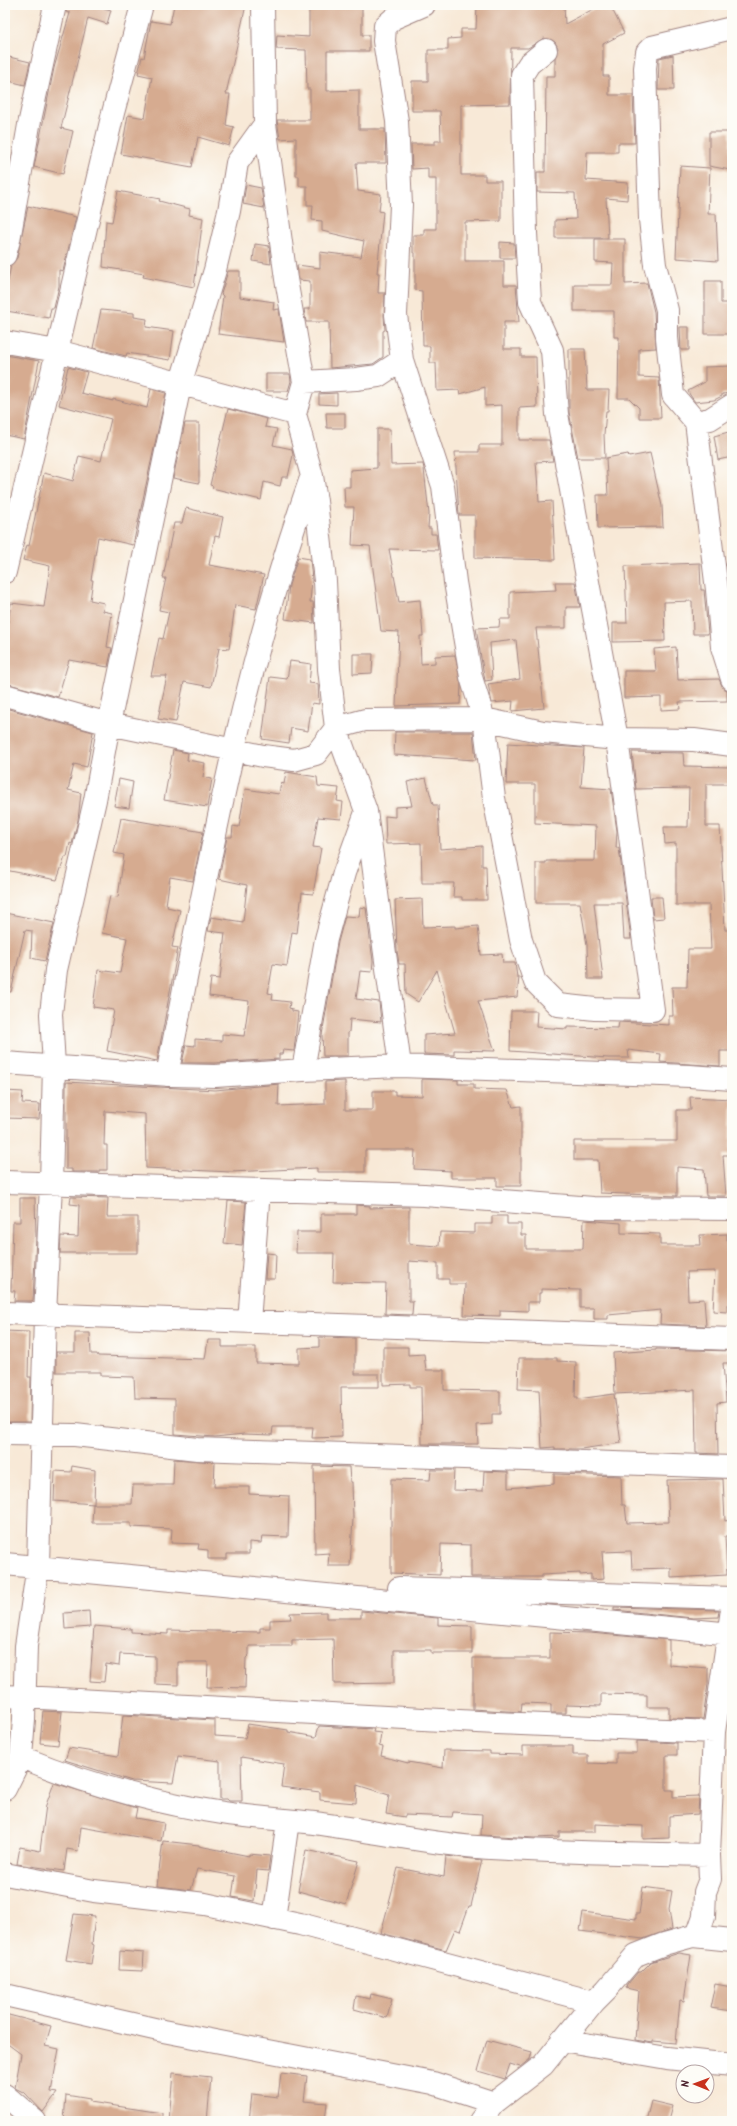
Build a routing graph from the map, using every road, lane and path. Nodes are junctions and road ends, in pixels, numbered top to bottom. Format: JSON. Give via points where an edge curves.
{"nodes":[{"id":1,"x":55,"y":5,"type":"edge"},
{"id":2,"x":142,"y":5,"type":"edge"},
{"id":3,"x":263,"y":5,"type":"edge"},
{"id":4,"x":424,"y":5,"type":"edge"},
{"id":5,"x":732,"y":28,"type":"edge"},
{"id":6,"x":546,"y":50,"type":"dead end"},
{"id":7,"x":265,"y":124,"type":"junction"},
{"id":8,"x":5,"y":255,"type":"edge"},
{"id":9,"x":5,"y":342,"type":"edge"},
{"id":10,"x":57,"y":351,"type":"junction"},
{"id":11,"x":402,"y":360,"type":"junction"},
{"id":12,"x":304,"y":382,"type":"junction"},
{"id":13,"x":180,"y":385,"type":"junction"},
{"id":14,"x":732,"y":405,"type":"edge"},
{"id":15,"x":295,"y":414,"type":"junction"},
{"id":16,"x":696,"y":422,"type":"junction"},
{"id":17,"x":312,"y":476,"type":"junction"},
{"id":18,"x":5,"y":572,"type":"edge"},
{"id":19,"x":727,"y":647,"type":"edge"},
{"id":20,"x":732,"y":679,"type":"edge"},
{"id":21,"x":5,"y":695,"type":"edge"},
{"id":22,"x":484,"y":719,"type":"junction"},
{"id":23,"x":109,"y":724,"type":"junction"},
{"id":24,"x":336,"y":728,"type":"junction"},
{"id":25,"x":617,"y":739,"type":"junction"},
{"id":26,"x":732,"y":745,"type":"edge"},
{"id":27,"x":233,"y":749,"type":"junction"},
{"id":28,"x":366,"y":811,"type":"junction"},
{"id":29,"x":5,"y":1063,"type":"edge"},
{"id":30,"x":54,"y":1066,"type":"junction"},
{"id":31,"x":400,"y":1066,"type":"junction"},
{"id":32,"x":303,"y":1070,"type":"junction"},
{"id":33,"x":167,"y":1075,"type":"junction"},
{"id":34,"x":732,"y":1079,"type":"edge"},
{"id":35,"x":5,"y":1182,"type":"edge"},
{"id":36,"x":51,"y":1184,"type":"junction"},
{"id":37,"x":260,"y":1190,"type":"junction"},
{"id":38,"x":732,"y":1209,"type":"edge"},
{"id":39,"x":5,"y":1313,"type":"edge"},
{"id":40,"x":45,"y":1316,"type":"junction"},
{"id":41,"x":249,"y":1322,"type":"junction"},
{"id":42,"x":732,"y":1339,"type":"edge"},
{"id":43,"x":42,"y":1433,"type":"junction"},
{"id":44,"x":5,"y":1434,"type":"edge"},
{"id":45,"x":732,"y":1467,"type":"edge"},
{"id":46,"x":5,"y":1563,"type":"edge"},
{"id":47,"x":38,"y":1565,"type":"junction"},
{"id":48,"x":732,"y":1598,"type":"edge"},
{"id":49,"x":732,"y":1609,"type":"edge"},
{"id":50,"x":732,"y":1634,"type":"edge"},
{"id":51,"x":15,"y":1696,"type":"edge"},
{"id":52,"x":714,"y":1732,"type":"junction"},
{"id":53,"x":21,"y":1757,"type":"junction"},
{"id":54,"x":5,"y":1789,"type":"edge"},
{"id":55,"x":288,"y":1821,"type":"junction"},
{"id":56,"x":709,"y":1854,"type":"junction"},
{"id":57,"x":5,"y":1874,"type":"edge"},
{"id":58,"x":274,"y":1918,"type":"junction"},
{"id":59,"x":697,"y":1936,"type":"junction"},
{"id":60,"x":732,"y":1940,"type":"edge"},
{"id":61,"x":5,"y":1995,"type":"edge"},
{"id":62,"x":594,"y":2002,"type":"junction"},
{"id":63,"x":562,"y":2040,"type":"junction"},
{"id":64,"x":732,"y":2065,"type":"edge"},
{"id":65,"x":5,"y":2095,"type":"edge"},
{"id":66,"x":494,"y":2103,"type":"junction"},
{"id":67,"x":35,"y":2121,"type":"edge"},
{"id":68,"x":480,"y":2121,"type":"edge"}],
"edges":[{"from":1,"to":8,"type":"street"},
{"from":2,"to":10,"type":"street"},
{"from":3,"to":7,"type":"street"},
{"from":4,"to":11,"type":"street","via":[[394,18],[385,26],[384,41],[397,121],[401,205],[396,315]]},
{"from":5,"to":16,"type":"street","via":[[652,47],[647,52],[645,68],[650,219],[655,265],[668,310],[667,338],[673,395]]},
{"from":6,"to":25,"type":"street","via":[[529,64],[522,75],[530,302],[552,350],[557,414]]},
{"from":7,"to":12,"type":"street","via":[[286,279]]},
{"from":7,"to":13,"type":"street","via":[[237,164],[215,270]]},
{"from":9,"to":10,"type":"street"},
{"from":10,"to":13,"type":"street"},
{"from":10,"to":18,"type":"street"},
{"from":11,"to":12,"type":"street","via":[[378,376]]},
{"from":11,"to":22,"type":"street","via":[[443,486],[455,582],[471,677]]},
{"from":12,"to":15,"type":"street"},
{"from":13,"to":15,"type":"street"},
{"from":13,"to":23,"type":"street"},
{"from":14,"to":16,"type":"street","via":[[710,418]]},
{"from":15,"to":17,"type":"street"},
{"from":16,"to":19,"type":"street","via":[[717,590]]},
{"from":17,"to":24,"type":"street","via":[[325,581],[329,669]]},
{"from":17,"to":27,"type":"street","via":[[289,540]]},
{"from":19,"to":20,"type":"street"},
{"from":21,"to":23,"type":"street"},
{"from":22,"to":24,"type":"street","via":[[365,720]]},
{"from":22,"to":25,"type":"street","via":[[543,732]]},
{"from":22,"to":25,"type":"street","via":[[494,798],[521,940],[535,982],[558,1005],[595,1009],[653,1010]]},
{"from":23,"to":27,"type":"street"},
{"from":23,"to":30,"type":"street","via":[[95,800],[56,970],[51,1014]]},
{"from":24,"to":27,"type":"street","via":[[316,754],[294,760]]},
{"from":24,"to":28,"type":"street"},
{"from":25,"to":26,"type":"street","via":[[694,740]]},
{"from":27,"to":33,"type":"street"},
{"from":28,"to":31,"type":"street"},
{"from":28,"to":32,"type":"street","via":[[344,873],[326,939]]},
{"from":29,"to":30,"type":"street"},
{"from":30,"to":33,"type":"street"},
{"from":30,"to":36,"type":"street"},
{"from":31,"to":32,"type":"street"},
{"from":31,"to":34,"type":"street"},
{"from":32,"to":33,"type":"street","via":[[215,1076]]},
{"from":35,"to":36,"type":"street"},
{"from":36,"to":37,"type":"street"},
{"from":36,"to":40,"type":"street"},
{"from":37,"to":38,"type":"street","via":[[424,1195],[594,1208]]},
{"from":37,"to":41,"type":"street"},
{"from":39,"to":40,"type":"street"},
{"from":40,"to":41,"type":"street"},
{"from":40,"to":43,"type":"street"},
{"from":41,"to":42,"type":"street"},
{"from":43,"to":44,"type":"street"},
{"from":43,"to":45,"type":"street","via":[[197,1449]]},
{"from":43,"to":47,"type":"street"},
{"from":46,"to":47,"type":"street"},
{"from":46,"to":50,"type":"street"},
{"from":47,"to":48,"type":"street","via":[[386,1588]]},
{"from":47,"to":51,"type":"street","via":[[26,1646]]},
{"from":49,"to":52,"type":"street"},
{"from":51,"to":52,"type":"street","via":[[472,1722]]},
{"from":51,"to":53,"type":"street"},
{"from":52,"to":56,"type":"street"},
{"from":53,"to":54,"type":"street"},
{"from":53,"to":55,"type":"street","via":[[67,1776],[153,1799],[222,1813]]},
{"from":55,"to":56,"type":"street","via":[[312,1822],[476,1847]]},
{"from":55,"to":58,"type":"street"},
{"from":56,"to":59,"type":"street","via":[[710,1879],[705,1892],[704,1916]]},
{"from":57,"to":58,"type":"street","via":[[94,1891],[205,1904]]},
{"from":58,"to":62,"type":"street"},
{"from":59,"to":60,"type":"street"},
{"from":59,"to":62,"type":"street","via":[[664,1944],[636,1955]]},
{"from":61,"to":66,"type":"street","via":[[163,2031],[433,2083]]},
{"from":62,"to":63,"type":"street"},
{"from":63,"to":64,"type":"street","via":[[667,2058]]},
{"from":63,"to":66,"type":"street","via":[[543,2065]]},
{"from":65,"to":67,"type":"street"},
{"from":66,"to":68,"type":"street"}]}
